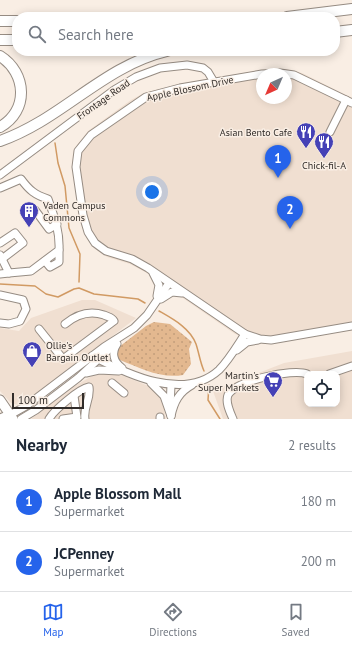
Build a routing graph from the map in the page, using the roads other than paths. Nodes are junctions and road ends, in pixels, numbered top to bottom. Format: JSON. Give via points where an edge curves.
{"nodes":[{"id":1,"x":352,"y":9,"type":"edge"},
{"id":2,"x":328,"y":12,"type":"edge"},
{"id":3,"x":0,"y":21,"type":"edge"},
{"id":4,"x":12,"y":21,"type":"edge"},
{"id":5,"x":352,"y":30,"type":"edge"},
{"id":6,"x":340,"y":31,"type":"edge"},
{"id":7,"x":0,"y":40,"type":"edge"},
{"id":8,"x":12,"y":40,"type":"edge"},
{"id":9,"x":0,"y":56,"type":"edge"},
{"id":10,"x":151,"y":56,"type":"edge"},
{"id":11,"x":214,"y":82,"type":"junction"},
{"id":12,"x":349,"y":101,"type":"edge"},
{"id":13,"x":0,"y":127,"type":"edge"},
{"id":14,"x":330,"y":132,"type":"dead end"},
{"id":15,"x":0,"y":141,"type":"edge"},
{"id":16,"x":0,"y":174,"type":"edge"},
{"id":17,"x":0,"y":188,"type":"edge"},
{"id":18,"x":35,"y":210,"type":"dead end"},
{"id":19,"x":57,"y":224,"type":"junction"},
{"id":20,"x":0,"y":243,"type":"edge"},
{"id":21,"x":1,"y":257,"type":"edge"},
{"id":22,"x":152,"y":271,"type":"junction"},
{"id":23,"x":9,"y":273,"type":"junction"},
{"id":24,"x":0,"y":274,"type":"edge"},
{"id":25,"x":169,"y":283,"type":"junction"},
{"id":26,"x":185,"y":294,"type":"junction"},
{"id":27,"x":0,"y":295,"type":"edge"},
{"id":28,"x":154,"y":306,"type":"junction"},
{"id":29,"x":0,"y":322,"type":"edge"},
{"id":30,"x":65,"y":324,"type":"dead end"},
{"id":31,"x":229,"y":324,"type":"junction"},
{"id":32,"x":352,"y":326,"type":"edge"},
{"id":33,"x":38,"y":329,"type":"dead end"},
{"id":34,"x":245,"y":334,"type":"junction"},
{"id":35,"x":121,"y":337,"type":"junction"},
{"id":36,"x":262,"y":339,"type":"junction"},
{"id":37,"x":95,"y":358,"type":"junction"},
{"id":38,"x":226,"y":361,"type":"junction"},
{"id":39,"x":352,"y":366,"type":"edge"},
{"id":40,"x":341,"y":370,"type":"joint"},
{"id":41,"x":127,"y":371,"type":"junction"},
{"id":42,"x":338,"y":371,"type":"edge"},
{"id":43,"x":304,"y":373,"type":"edge"},
{"id":44,"x":78,"y":378,"type":"junction"},
{"id":45,"x":148,"y":380,"type":"junction"},
{"id":46,"x":199,"y":381,"type":"junction"},
{"id":47,"x":112,"y":383,"type":"dead end"},
{"id":48,"x":171,"y":385,"type":"junction"},
{"id":49,"x":84,"y":388,"type":"junction"},
{"id":50,"x":124,"y":393,"type":"dead end"},
{"id":51,"x":74,"y":396,"type":"junction"},
{"id":52,"x":0,"y":400,"type":"edge"},
{"id":53,"x":5,"y":417,"type":"edge"},
{"id":54,"x":171,"y":418,"type":"edge"},
{"id":55,"x":21,"y":419,"type":"edge"},
{"id":56,"x":49,"y":419,"type":"edge"},
{"id":57,"x":63,"y":419,"type":"edge"},
{"id":58,"x":85,"y":419,"type":"edge"},
{"id":59,"x":233,"y":419,"type":"edge"}],
"edges":[{"from":1,"to":2,"type":"highway"},
{"from":3,"to":4,"type":"highway"},
{"from":5,"to":6,"type":"highway"},
{"from":7,"to":8,"type":"highway"},
{"from":9,"to":13,"type":"highway","via":[[16,72],[22,90],[16,112]]},
{"from":10,"to":15,"type":"highway","via":[[120,69],[39,122]]},
{"from":11,"to":12,"type":"street","name":"Apple Blossom Drive","via":[[286,73],[300,77]]},
{"from":11,"to":16,"type":"street","name":"Frontage Road","via":[[203,68],[187,65],[160,68],[136,77],[114,90]]},
{"from":11,"to":22,"type":"street","name":"Apple Blossom Drive","via":[[142,99],[91,135],[78,151],[76,174],[83,215],[92,239],[106,252],[132,259]]},
{"from":12,"to":14,"type":"street"},
{"from":17,"to":19,"type":"street","via":[[21,179],[28,189],[48,199]]},
{"from":18,"to":19,"type":"street","via":[[49,228]]},
{"from":19,"to":23,"type":"street","via":[[59,250],[31,271]]},
{"from":20,"to":21,"type":"street","via":[[15,233],[23,243]]},
{"from":21,"to":23,"type":"street"},
{"from":22,"to":25,"type":"street","name":"Apple Blossom Drive"},
{"from":22,"to":28,"type":"street","via":[[160,288]]},
{"from":23,"to":24,"type":"street"},
{"from":25,"to":26,"type":"street","name":"Apple Blossom Drive"},
{"from":25,"to":28,"type":"street"},
{"from":26,"to":28,"type":"street","via":[[169,293]]},
{"from":26,"to":31,"type":"street","name":"Apple Blossom Drive"},
{"from":27,"to":29,"type":"street","via":[[23,300],[26,309],[20,321],[9,324]]},
{"from":28,"to":35,"type":"street","via":[[140,322]]},
{"from":30,"to":33,"type":"street","via":[[76,316],[95,312],[111,318],[114,322],[63,360]]},
{"from":31,"to":34,"type":"street","name":"Apple Blossom Drive"},
{"from":31,"to":38,"type":"street","via":[[236,340]]},
{"from":32,"to":36,"type":"street","name":"Apple Blossom Drive","via":[[276,339]]},
{"from":34,"to":36,"type":"street","name":"Apple Blossom Drive"},
{"from":34,"to":38,"type":"street"},
{"from":35,"to":37,"type":"street"},
{"from":35,"to":41,"type":"street","via":[[113,354],[119,365]]},
{"from":36,"to":38,"type":"street","via":[[247,342]]},
{"from":37,"to":41,"type":"street"},
{"from":37,"to":44,"type":"street"},
{"from":37,"to":53,"type":"street","via":[[26,406]]},
{"from":38,"to":46,"type":"street","via":[[215,373]]},
{"from":39,"to":40,"type":"street"},
{"from":40,"to":42,"type":"street"},
{"from":41,"to":44,"type":"street","via":[[93,370]]},
{"from":41,"to":45,"type":"street"},
{"from":43,"to":59,"type":"street","via":[[300,371],[263,377],[234,389],[226,400]]},
{"from":44,"to":49,"type":"street"},
{"from":44,"to":55,"type":"street"},
{"from":45,"to":48,"type":"street"},
{"from":45,"to":54,"type":"street","via":[[162,393]]},
{"from":46,"to":48,"type":"street"},
{"from":46,"to":54,"type":"street","via":[[180,394],[174,402]]},
{"from":47,"to":50,"type":"street"},
{"from":48,"to":54,"type":"street"},
{"from":49,"to":51,"type":"street"},
{"from":49,"to":58,"type":"street","via":[[89,387],[90,395],[84,410]]},
{"from":51,"to":56,"type":"street"},
{"from":51,"to":57,"type":"street","via":[[77,417]]},
{"from":52,"to":53,"type":"main road"}]}
